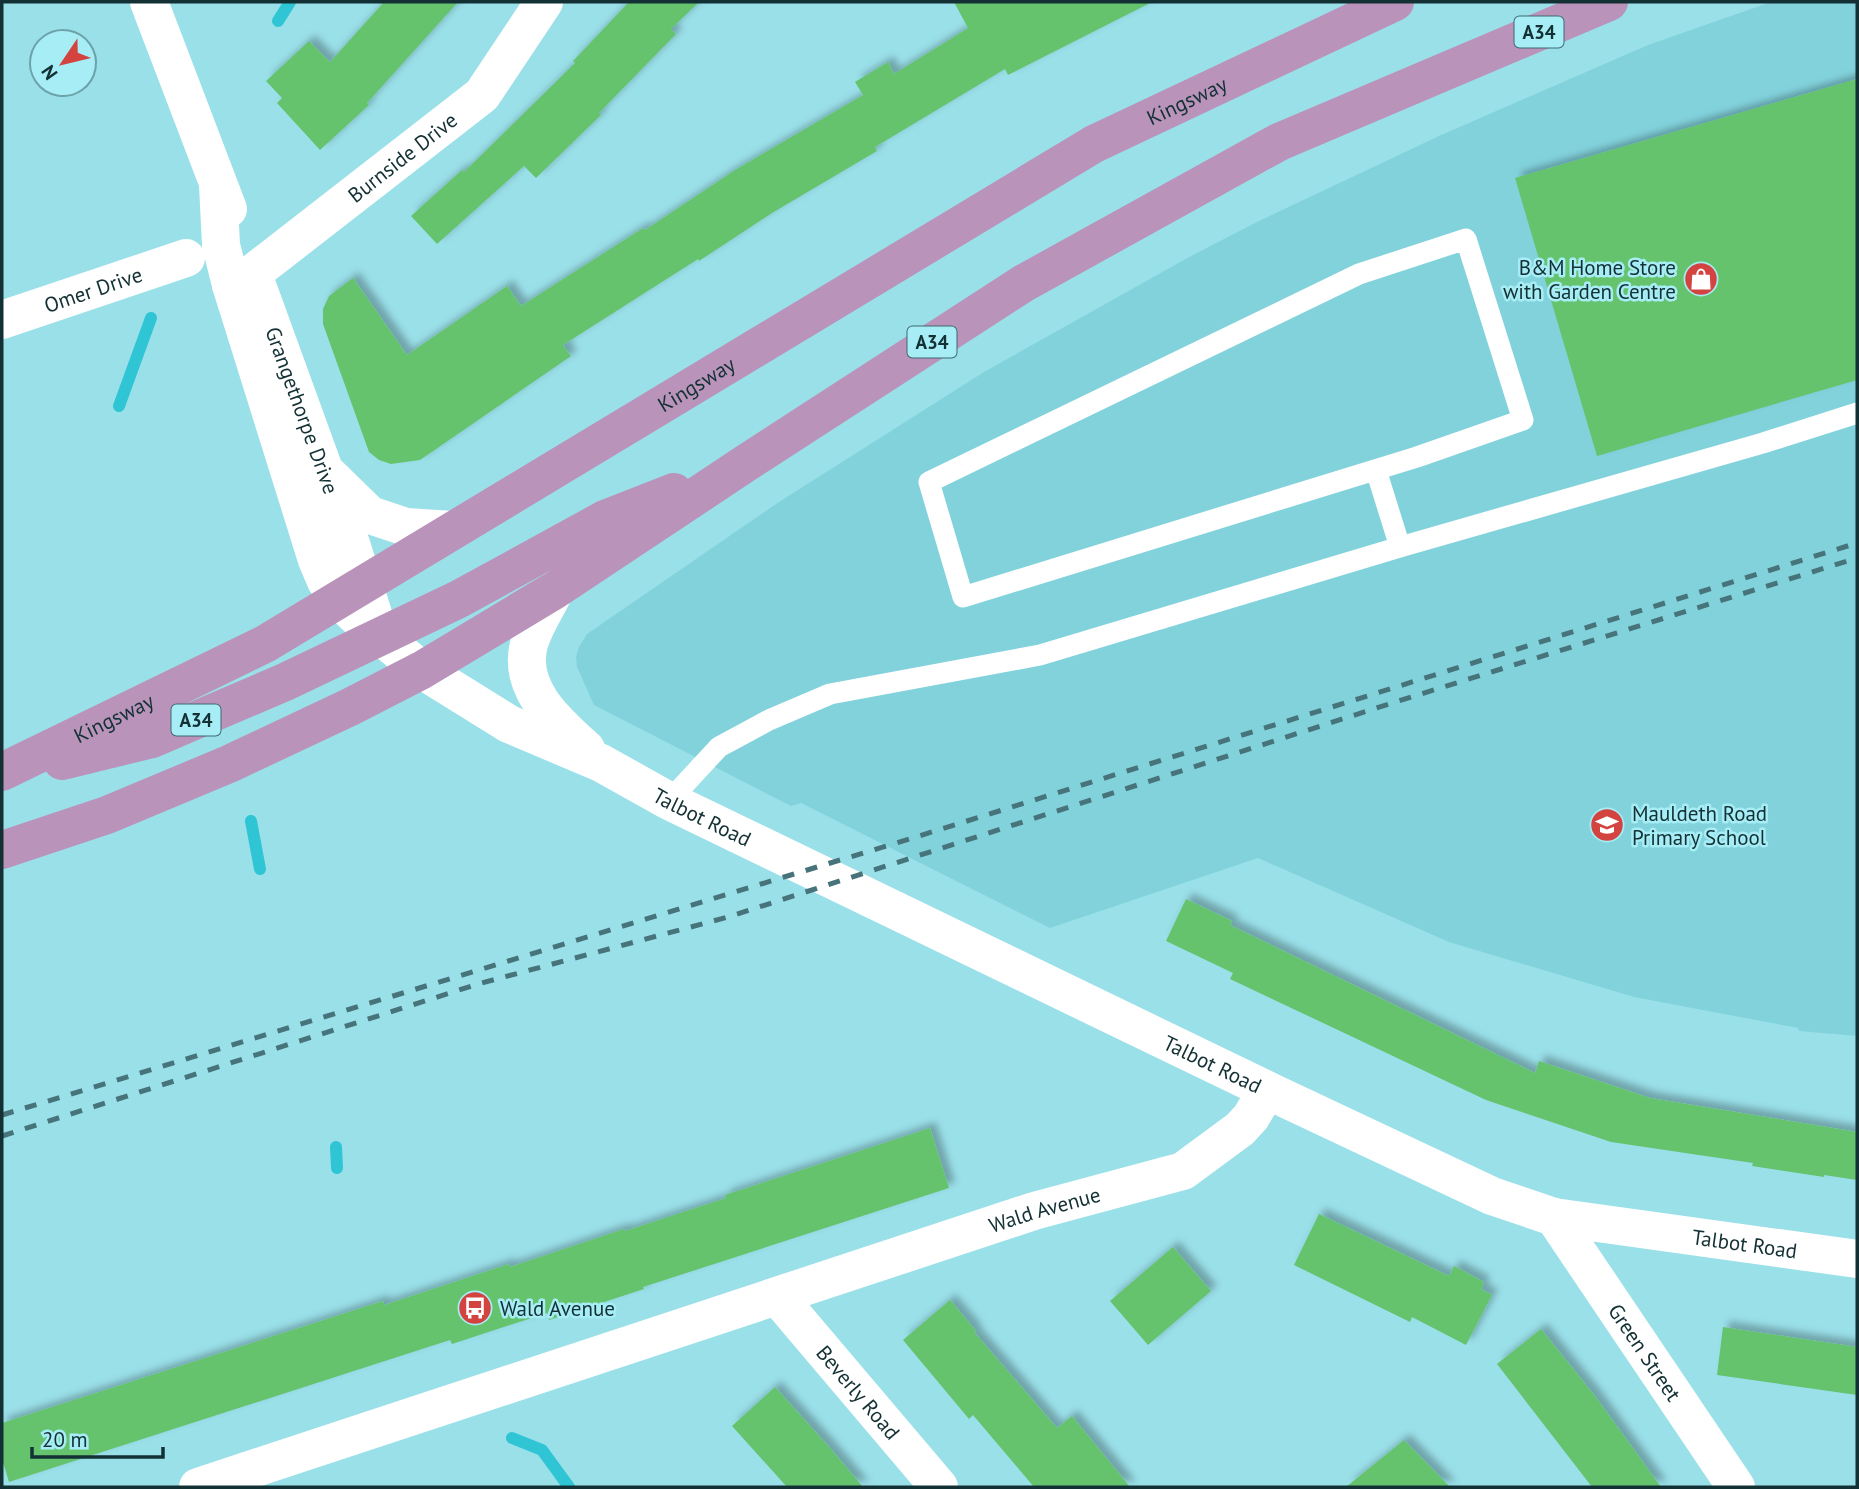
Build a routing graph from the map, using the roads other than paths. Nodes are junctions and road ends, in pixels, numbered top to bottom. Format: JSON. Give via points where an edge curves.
{"nodes":[{"id":1,"x":149,"y":2,"type":"edge"},
{"id":2,"x":544,"y":2,"type":"edge"},
{"id":3,"x":1395,"y":2,"type":"edge"},
{"id":4,"x":1609,"y":2,"type":"edge"},
{"id":5,"x":186,"y":258,"type":"dead end"},
{"id":6,"x":242,"y":279,"type":"junction"},
{"id":7,"x":2,"y":320,"type":"edge"},
{"id":8,"x":1857,"y":413,"type":"edge"},
{"id":9,"x":743,"y":465,"type":"junction"},
{"id":10,"x":324,"y":470,"type":"junction"},
{"id":11,"x":1376,"y":470,"type":"junction"},
{"id":12,"x":453,"y":530,"type":"junction"},
{"id":13,"x":1400,"y":547,"type":"junction"},
{"id":14,"x":555,"y":590,"type":"junction"},
{"id":15,"x":351,"y":593,"type":"junction"},
{"id":16,"x":381,"y":637,"type":"junction"},
{"id":17,"x":422,"y":670,"type":"junction"},
{"id":18,"x":601,"y":763,"type":"junction"},
{"id":19,"x":2,"y":774,"type":"edge"},
{"id":20,"x":670,"y":801,"type":"junction"},
{"id":21,"x":2,"y":850,"type":"edge"},
{"id":22,"x":1267,"y":1090,"type":"junction"},
{"id":23,"x":1554,"y":1217,"type":"junction"},
{"id":24,"x":1857,"y":1259,"type":"edge"},
{"id":25,"x":777,"y":1296,"type":"junction"},
{"id":26,"x":272,"y":1476,"type":"edge"},
{"id":27,"x":198,"y":1487,"type":"edge"},
{"id":28,"x":939,"y":1487,"type":"edge"},
{"id":29,"x":1736,"y":1487,"type":"edge"}],
"edges":[{"from":1,"to":6,"type":"street","name":"Grangethorpe Drive","via":[[218,185],[222,245]]},
{"from":2,"to":6,"type":"street","name":"Burnside Drive","via":[[482,95]]},
{"from":3,"to":12,"type":"highway","name":"Kingsway","number":"A34","via":[[1094,144]]},
{"from":4,"to":9,"type":"highway","name":"Kingsway","number":"A34","via":[[1279,142],[1024,283]]},
{"from":5,"to":7,"type":"street","name":"Omer Drive"},
{"from":6,"to":10,"type":"street","name":"Grangethorpe Drive"},
{"from":6,"to":15,"type":"street","name":"Grangethorpe Drive","via":[[317,559],[326,581]]},
{"from":8,"to":13,"type":"lane"},
{"from":9,"to":14,"type":"highway","name":"Kingsway","number":"A34"},
{"from":9,"to":16,"type":"highway","name":"Kingsway","number":"A34","via":[[605,519]]},
{"from":10,"to":12,"type":"street","via":[[370,514],[406,527]]},
{"from":10,"to":15,"type":"street","name":"Grangethorpe Drive"},
{"from":11,"to":11,"type":"lane","via":[[963,597],[929,482],[1359,274],[1466,239],[1523,420]]},
{"from":11,"to":13,"type":"lane"},
{"from":12,"to":15,"type":"highway","name":"Kingsway","number":"A34"},
{"from":13,"to":20,"type":"lane","via":[[1041,655],[830,694],[719,747]]},
{"from":14,"to":17,"type":"highway","name":"Kingsway","number":"A34"},
{"from":14,"to":18,"type":"street","name":"Talbot Road","via":[[530,643],[527,660],[534,693],[555,722]]},
{"from":15,"to":16,"type":"street","name":"Talbot Road"},
{"from":15,"to":19,"type":"highway","name":"Kingsway","number":"A34","via":[[265,644]]},
{"from":16,"to":17,"type":"street","name":"Talbot Road"},
{"from":16,"to":19,"type":"highway","name":"Kingsway","number":"A34","via":[[152,739]]},
{"from":17,"to":18,"type":"street","name":"Talbot Road","via":[[509,724]]},
{"from":17,"to":21,"type":"highway","name":"Kingsway","number":"A34","via":[[229,764],[107,815]]},
{"from":18,"to":20,"type":"street","name":"Talbot Road"},
{"from":20,"to":22,"type":"street","name":"Talbot Road"},
{"from":22,"to":23,"type":"street","name":"Talbot Road","via":[[1492,1196]]},
{"from":22,"to":25,"type":"street","name":"Wald Avenue","via":[[1240,1129],[1183,1171],[1034,1211]]},
{"from":23,"to":24,"type":"street","name":"Talbot Road"},
{"from":23,"to":29,"type":"street","name":"Green Street"},
{"from":25,"to":26,"type":"street","name":"Wald Avenue"},
{"from":25,"to":28,"type":"street","name":"Beverly Road"},
{"from":26,"to":27,"type":"street","name":"Wald Avenue"}]}
